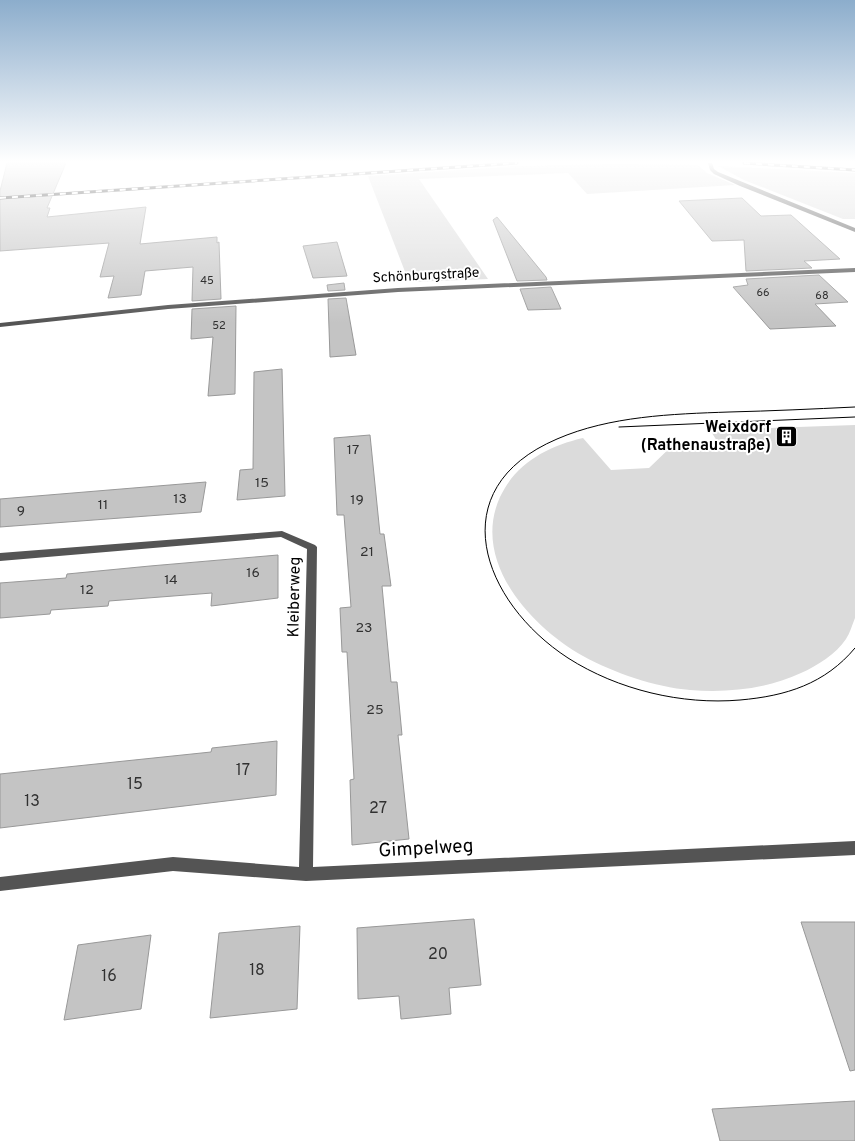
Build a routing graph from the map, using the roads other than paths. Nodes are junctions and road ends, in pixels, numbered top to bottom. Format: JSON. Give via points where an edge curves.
{"nodes":[{"id":1,"x":820,"y":216,"type":"edge"},
{"id":2,"x":855,"y":230,"type":"edge"},
{"id":3,"x":855,"y":270,"type":"edge"},
{"id":4,"x":0,"y":325,"type":"edge"},
{"id":5,"x":0,"y":556,"type":"edge"},
{"id":6,"x":855,"y":848,"type":"edge"},
{"id":7,"x":306,"y":874,"type":"junction"},
{"id":8,"x":0,"y":884,"type":"edge"}],
"edges":[{"from":1,"to":2,"type":"street"},
{"from":3,"to":4,"type":"street","name":"Schönburgstraße","via":[[398,290],[168,307]]},
{"from":5,"to":7,"type":"street","name":"Kleiberweg","via":[[282,534],[312,547]]},
{"from":6,"to":7,"type":"street","name":"Gimpelweg"},
{"from":7,"to":8,"type":"street","name":"Gimpelweg","via":[[173,864]]}]}
